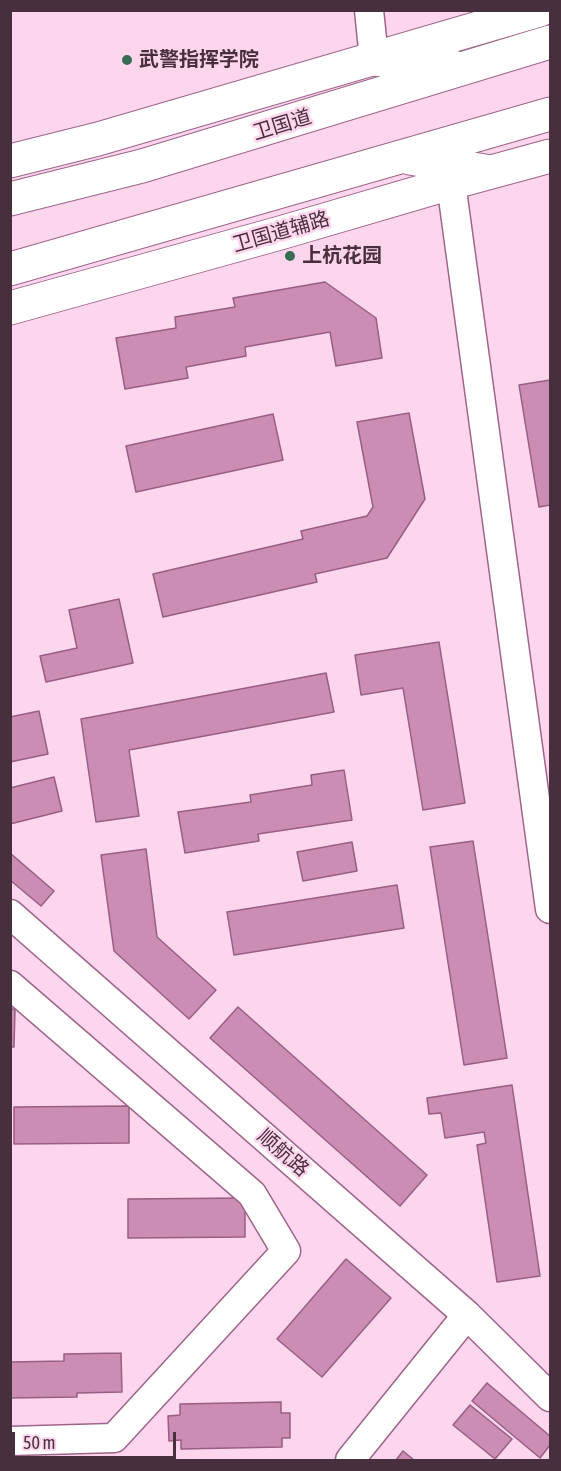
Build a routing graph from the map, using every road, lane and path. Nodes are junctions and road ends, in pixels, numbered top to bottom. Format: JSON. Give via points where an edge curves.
{"nodes":[{"id":1,"x":369,"y":10,"type":"edge"},
{"id":2,"x":540,"y":10,"type":"edge"},
{"id":3,"x":550,"y":42,"type":"edge"},
{"id":4,"x":374,"y":59,"type":"junction"},
{"id":5,"x":465,"y":68,"type":"junction"},
{"id":6,"x":323,"y":112,"type":"junction"},
{"id":7,"x":550,"y":114,"type":"edge"},
{"id":8,"x":550,"y":156,"type":"edge"},
{"id":9,"x":402,"y":157,"type":"junction"},
{"id":10,"x":10,"y":161,"type":"edge"},
{"id":11,"x":490,"y":172,"type":"junction"},
{"id":12,"x":451,"y":183,"type":"junction"},
{"id":13,"x":10,"y":199,"type":"edge"},
{"id":14,"x":66,"y":254,"type":"junction"},
{"id":15,"x":10,"y":268,"type":"edge"},
{"id":16,"x":10,"y":297,"type":"edge"},
{"id":17,"x":10,"y":308,"type":"edge"},
{"id":18,"x":550,"y":909,"type":"edge"},
{"id":19,"x":10,"y":914,"type":"edge"},
{"id":20,"x":10,"y":985,"type":"edge"},
{"id":21,"x":467,"y":1316,"type":"junction"},
{"id":22,"x":550,"y":1398,"type":"edge"},
{"id":23,"x":10,"y":1441,"type":"edge"},
{"id":24,"x":350,"y":1461,"type":"edge"}],
"edges":[{"from":1,"to":4,"type":"street"},
{"from":2,"to":4,"type":"main road"},
{"from":3,"to":5,"type":"main road","name":"卫国道"},
{"from":4,"to":5,"type":"main road"},
{"from":4,"to":6,"type":"main road"},
{"from":4,"to":10,"type":"main road"},
{"from":5,"to":6,"type":"main road","name":"卫国道"},
{"from":6,"to":13,"type":"main road","name":"卫国道","via":[[142,166]]},
{"from":7,"to":9,"type":"main road"},
{"from":8,"to":11,"type":"main road","name":"卫国道辅路"},
{"from":9,"to":11,"type":"main road"},
{"from":9,"to":14,"type":"main road"},
{"from":11,"to":12,"type":"main road","name":"卫国道辅路"},
{"from":12,"to":17,"type":"main road","name":"卫国道辅路"},
{"from":12,"to":18,"type":"street"},
{"from":14,"to":15,"type":"main road"},
{"from":14,"to":16,"type":"main road"},
{"from":19,"to":21,"type":"street","name":"顺航路"},
{"from":20,"to":23,"type":"street","via":[[252,1194],[286,1251],[114,1438]]},
{"from":21,"to":22,"type":"street","name":"顺航路"},
{"from":21,"to":24,"type":"street"}]}
